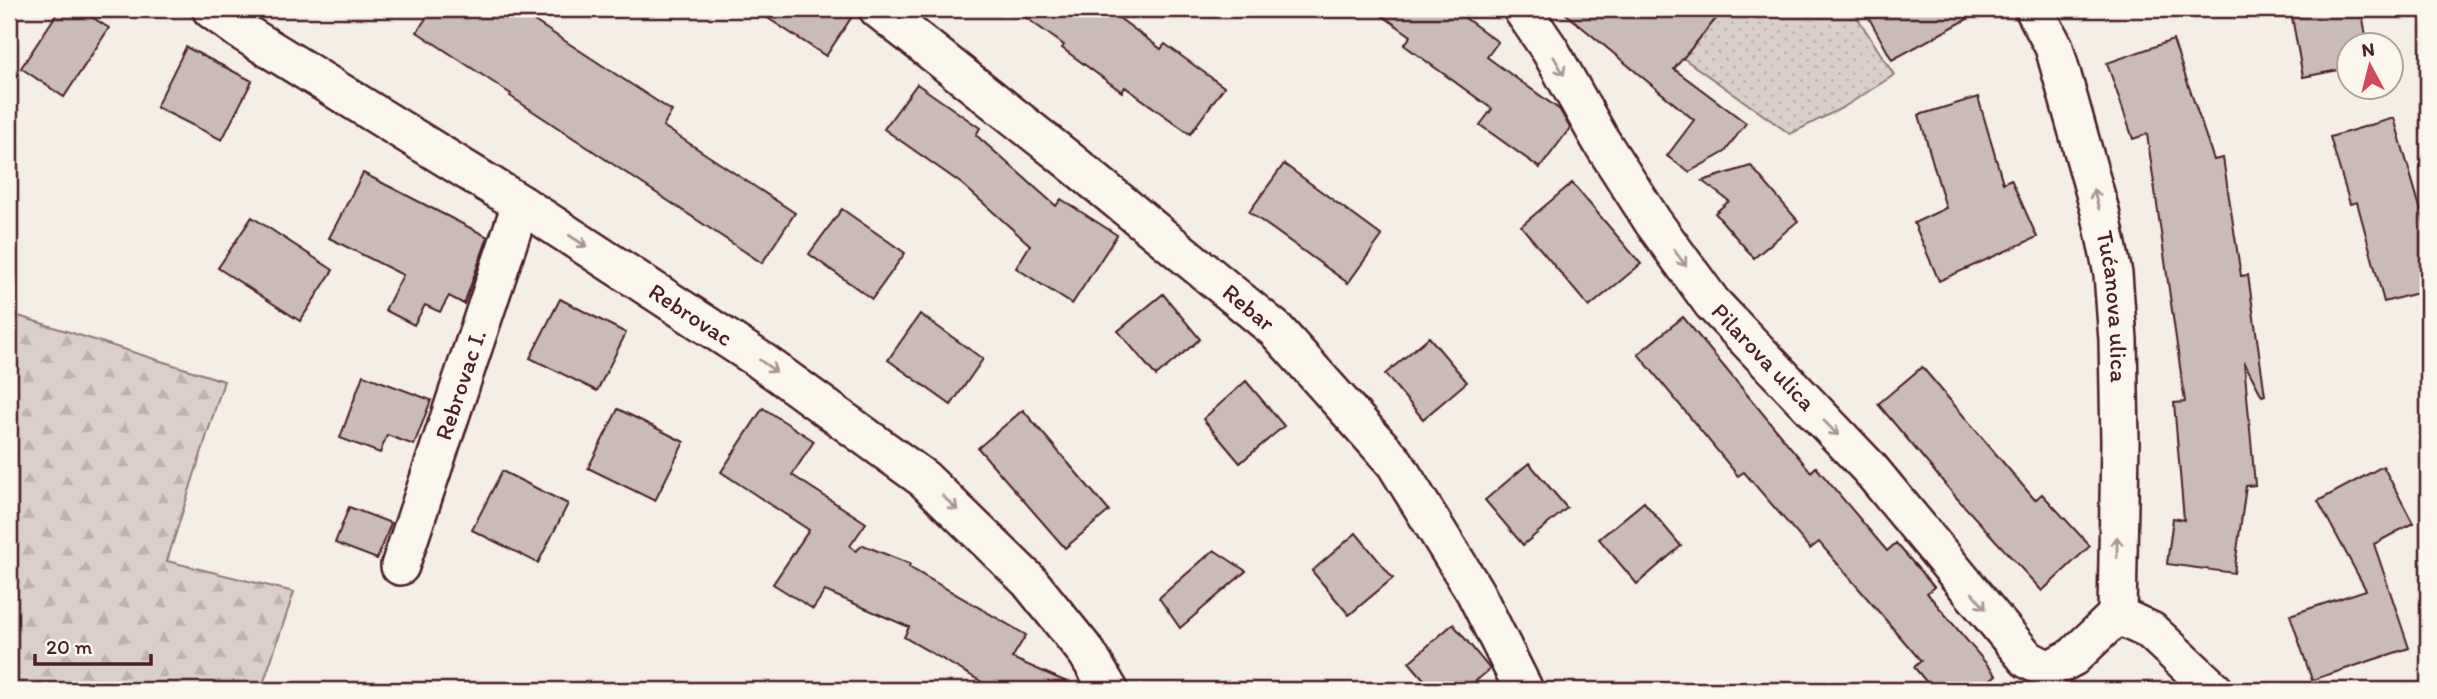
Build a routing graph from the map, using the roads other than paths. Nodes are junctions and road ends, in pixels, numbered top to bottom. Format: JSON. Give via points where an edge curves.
{"nodes":[{"id":1,"x":211,"y":9,"type":"edge"},
{"id":2,"x":878,"y":9,"type":"edge"},
{"id":3,"x":1522,"y":9,"type":"edge"},
{"id":4,"x":2035,"y":9,"type":"edge"},
{"id":5,"x":521,"y":204,"type":"junction"},
{"id":6,"x":400,"y":566,"type":"dead end"},
{"id":7,"x":2117,"y":615,"type":"junction"},
{"id":8,"x":2048,"y":680,"type":"edge"},
{"id":9,"x":1109,"y":690,"type":"edge"},
{"id":10,"x":1524,"y":690,"type":"edge"},
{"id":11,"x":2214,"y":690,"type":"edge"}],
"edges":[{"from":1,"to":5,"type":"street","name":"Rebrovac"},
{"from":2,"to":10,"type":"street","name":"Rebar","via":[[1276,330],[1395,463],[1475,592]]},
{"from":3,"to":8,"type":"street","name":"Pilarova ulica","one_way":true,"via":[[1601,141],[1712,303],[1870,469]]},
{"from":7,"to":4,"type":"street","name":"Tućanova ulica","one_way":true,"via":[[2119,340],[2113,274],[2054,47]]},
{"from":5,"to":6,"type":"street","name":"Rebrovac I."},
{"from":5,"to":9,"type":"street","name":"Rebrovac","one_way":true,"via":[[760,360],[924,478],[1029,581],[1087,653]]},
{"from":7,"to":8,"type":"street","name":"Pilarova ulica"},
{"from":7,"to":11,"type":"street","via":[[2151,631]]}]}
